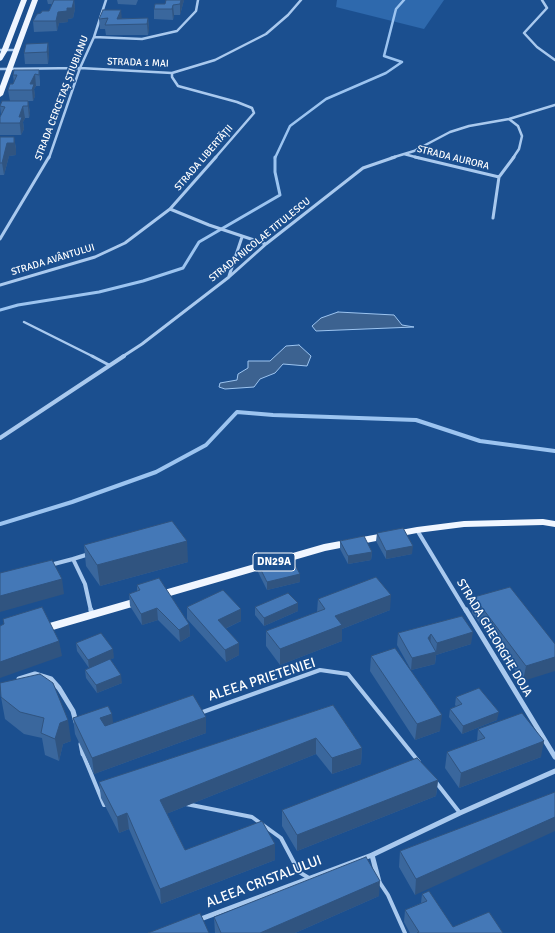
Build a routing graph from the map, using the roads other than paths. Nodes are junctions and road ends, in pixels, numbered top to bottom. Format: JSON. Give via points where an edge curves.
{"nodes":[{"id":1,"x":24,"y":0,"type":"edge"},
{"id":2,"x":36,"y":0,"type":"edge"},
{"id":3,"x":106,"y":0,"type":"edge"},
{"id":4,"x":198,"y":0,"type":"edge"},
{"id":5,"x":301,"y":0,"type":"edge"},
{"id":6,"x":542,"y":0,"type":"edge"},
{"id":7,"x":94,"y":37,"type":"junction"},
{"id":8,"x":3,"y":50,"type":"edge"},
{"id":9,"x":17,"y":50,"type":"junction"},
{"id":10,"x":0,"y":59,"type":"edge"},
{"id":11,"x":555,"y":60,"type":"edge"},
{"id":12,"x":80,"y":68,"type":"junction"},
{"id":13,"x":0,"y":69,"type":"edge"},
{"id":14,"x":8,"y":69,"type":"junction"},
{"id":15,"x":172,"y":72,"type":"junction"},
{"id":16,"x":0,"y":95,"type":"edge"},
{"id":17,"x":555,"y":105,"type":"edge"},
{"id":18,"x":509,"y":119,"type":"junction"},
{"id":19,"x":404,"y":154,"type":"junction"},
{"id":20,"x":499,"y":177,"type":"junction"},
{"id":21,"x":170,"y":209,"type":"junction"},
{"id":22,"x":493,"y":218,"type":"dead end"},
{"id":23,"x":242,"y":237,"type":"junction"},
{"id":24,"x":0,"y":239,"type":"edge"},
{"id":25,"x":266,"y":244,"type":"junction"},
{"id":26,"x":229,"y":277,"type":"junction"},
{"id":27,"x":0,"y":285,"type":"edge"},
{"id":28,"x":24,"y":322,"type":"dead end"},
{"id":29,"x":108,"y":365,"type":"junction"},
{"id":30,"x":0,"y":438,"type":"edge"},
{"id":31,"x":555,"y":524,"type":"edge"},
{"id":32,"x":417,"y":530,"type":"junction"},
{"id":33,"x":94,"y":553,"type":"edge"},
{"id":34,"x":73,"y":559,"type":"junction"},
{"id":35,"x":42,"y":567,"type":"edge"},
{"id":36,"x":92,"y":614,"type":"junction"},
{"id":37,"x":30,"y":633,"type":"edge"},
{"id":38,"x":14,"y":680,"type":"edge"},
{"id":39,"x":195,"y":714,"type":"edge"},
{"id":40,"x":77,"y":725,"type":"edge"},
{"id":41,"x":80,"y":740,"type":"edge"},
{"id":42,"x":90,"y":752,"type":"edge"},
{"id":43,"x":83,"y":754,"type":"junction"},
{"id":44,"x":555,"y":757,"type":"edge"},
{"id":45,"x":421,"y":764,"type":"edge"},
{"id":46,"x":555,"y":771,"type":"edge"},
{"id":47,"x":431,"y":776,"type":"edge"},
{"id":48,"x":183,"y":803,"type":"edge"},
{"id":49,"x":110,"y":804,"type":"edge"},
{"id":50,"x":460,"y":813,"type":"junction"},
{"id":51,"x":372,"y":855,"type":"junction"},
{"id":52,"x":309,"y":878,"type":"junction"},
{"id":53,"x":380,"y":883,"type":"joint"},
{"id":54,"x":193,"y":922,"type":"edge"},
{"id":55,"x":405,"y":933,"type":"edge"}],
"edges":[{"from":1,"to":8,"type":"main road"},
{"from":2,"to":9,"type":"main road"},
{"from":3,"to":7,"type":"street","name":"STRADA CERCETAȘ ȘTIUBIANU"},
{"from":4,"to":7,"type":"street","via":[[196,11],[177,31],[142,39]]},
{"from":5,"to":15,"type":"street","name":"STRADA 1 MAI","via":[[266,34],[215,60]]},
{"from":6,"to":11,"type":"street","via":[[547,8],[524,33],[536,47]]},
{"from":7,"to":12,"type":"street","name":"STRADA CERCETAȘ ȘTIUBIANU"},
{"from":8,"to":9,"type":"street"},
{"from":8,"to":10,"type":"main road"},
{"from":9,"to":14,"type":"main road"},
{"from":12,"to":14,"type":"street","name":"STRADA 1 MAI"},
{"from":12,"to":15,"type":"street","name":"STRADA 1 MAI"},
{"from":12,"to":24,"type":"street","name":"STRADA CERCETAȘ ȘTIUBIANU","via":[[49,157]]},
{"from":13,"to":14,"type":"street","name":"STRADA 1 MAI"},
{"from":14,"to":16,"type":"main road"},
{"from":15,"to":21,"type":"street","name":"STRADA LIBERTĂȚII","via":[[178,86],[237,102],[252,108],[254,113]]},
{"from":17,"to":18,"type":"street","name":"STRADA NICOLAE TITULESCU"},
{"from":18,"to":19,"type":"street","name":"STRADA NICOLAE TITULESCU","via":[[450,132]]},
{"from":18,"to":20,"type":"street","via":[[518,126],[522,136],[518,149]]},
{"from":19,"to":20,"type":"street","name":"STRADA AURORA"},
{"from":19,"to":25,"type":"street","name":"STRADA NICOLAE TITULESCU","via":[[363,168]]},
{"from":20,"to":22,"type":"street"},
{"from":21,"to":23,"type":"street"},
{"from":21,"to":27,"type":"street","name":"STRADA AVÂNTULUI","via":[[125,243],[95,258]]},
{"from":23,"to":25,"type":"street"},
{"from":23,"to":26,"type":"street"},
{"from":25,"to":26,"type":"street","name":"STRADA NICOLAE TITULESCU"},
{"from":26,"to":29,"type":"street","name":"STRADA NICOLAE TITULESCU","via":[[142,344]]},
{"from":28,"to":29,"type":"lane"},
{"from":29,"to":30,"type":"street","name":"STRADA NICOLAE TITULESCU"},
{"from":31,"to":32,"type":"main road","number":"DN29A","via":[[464,524]]},
{"from":32,"to":36,"type":"main road","number":"DN29A","via":[[324,548]]},
{"from":32,"to":44,"type":"street","name":"STRADA GHEORGHE DOJA"},
{"from":33,"to":34,"type":"street"},
{"from":34,"to":35,"type":"street"},
{"from":34,"to":36,"type":"street","via":[[85,584]]},
{"from":36,"to":37,"type":"main road","number":"DN29A"},
{"from":38,"to":40,"type":"street","via":[[36,674],[51,679],[74,711]]},
{"from":39,"to":45,"type":"lane","name":"ALEEA PRIETENIEI","via":[[320,670],[348,674]]},
{"from":41,"to":43,"type":"street"},
{"from":42,"to":43,"type":"lane"},
{"from":43,"to":49,"type":"lane","via":[[104,805]]},
{"from":46,"to":50,"type":"street","name":"ALEEA CRISTALULUI"},
{"from":47,"to":50,"type":"lane"},
{"from":48,"to":52,"type":"lane","via":[[252,817],[281,838],[299,872]]},
{"from":50,"to":51,"type":"street","name":"ALEEA CRISTALULUI"},
{"from":51,"to":52,"type":"street","name":"ALEEA CRISTALULUI"},
{"from":51,"to":53,"type":"street"},
{"from":52,"to":54,"type":"street","name":"ALEEA CRISTALULUI"},
{"from":53,"to":55,"type":"lane"}]}
